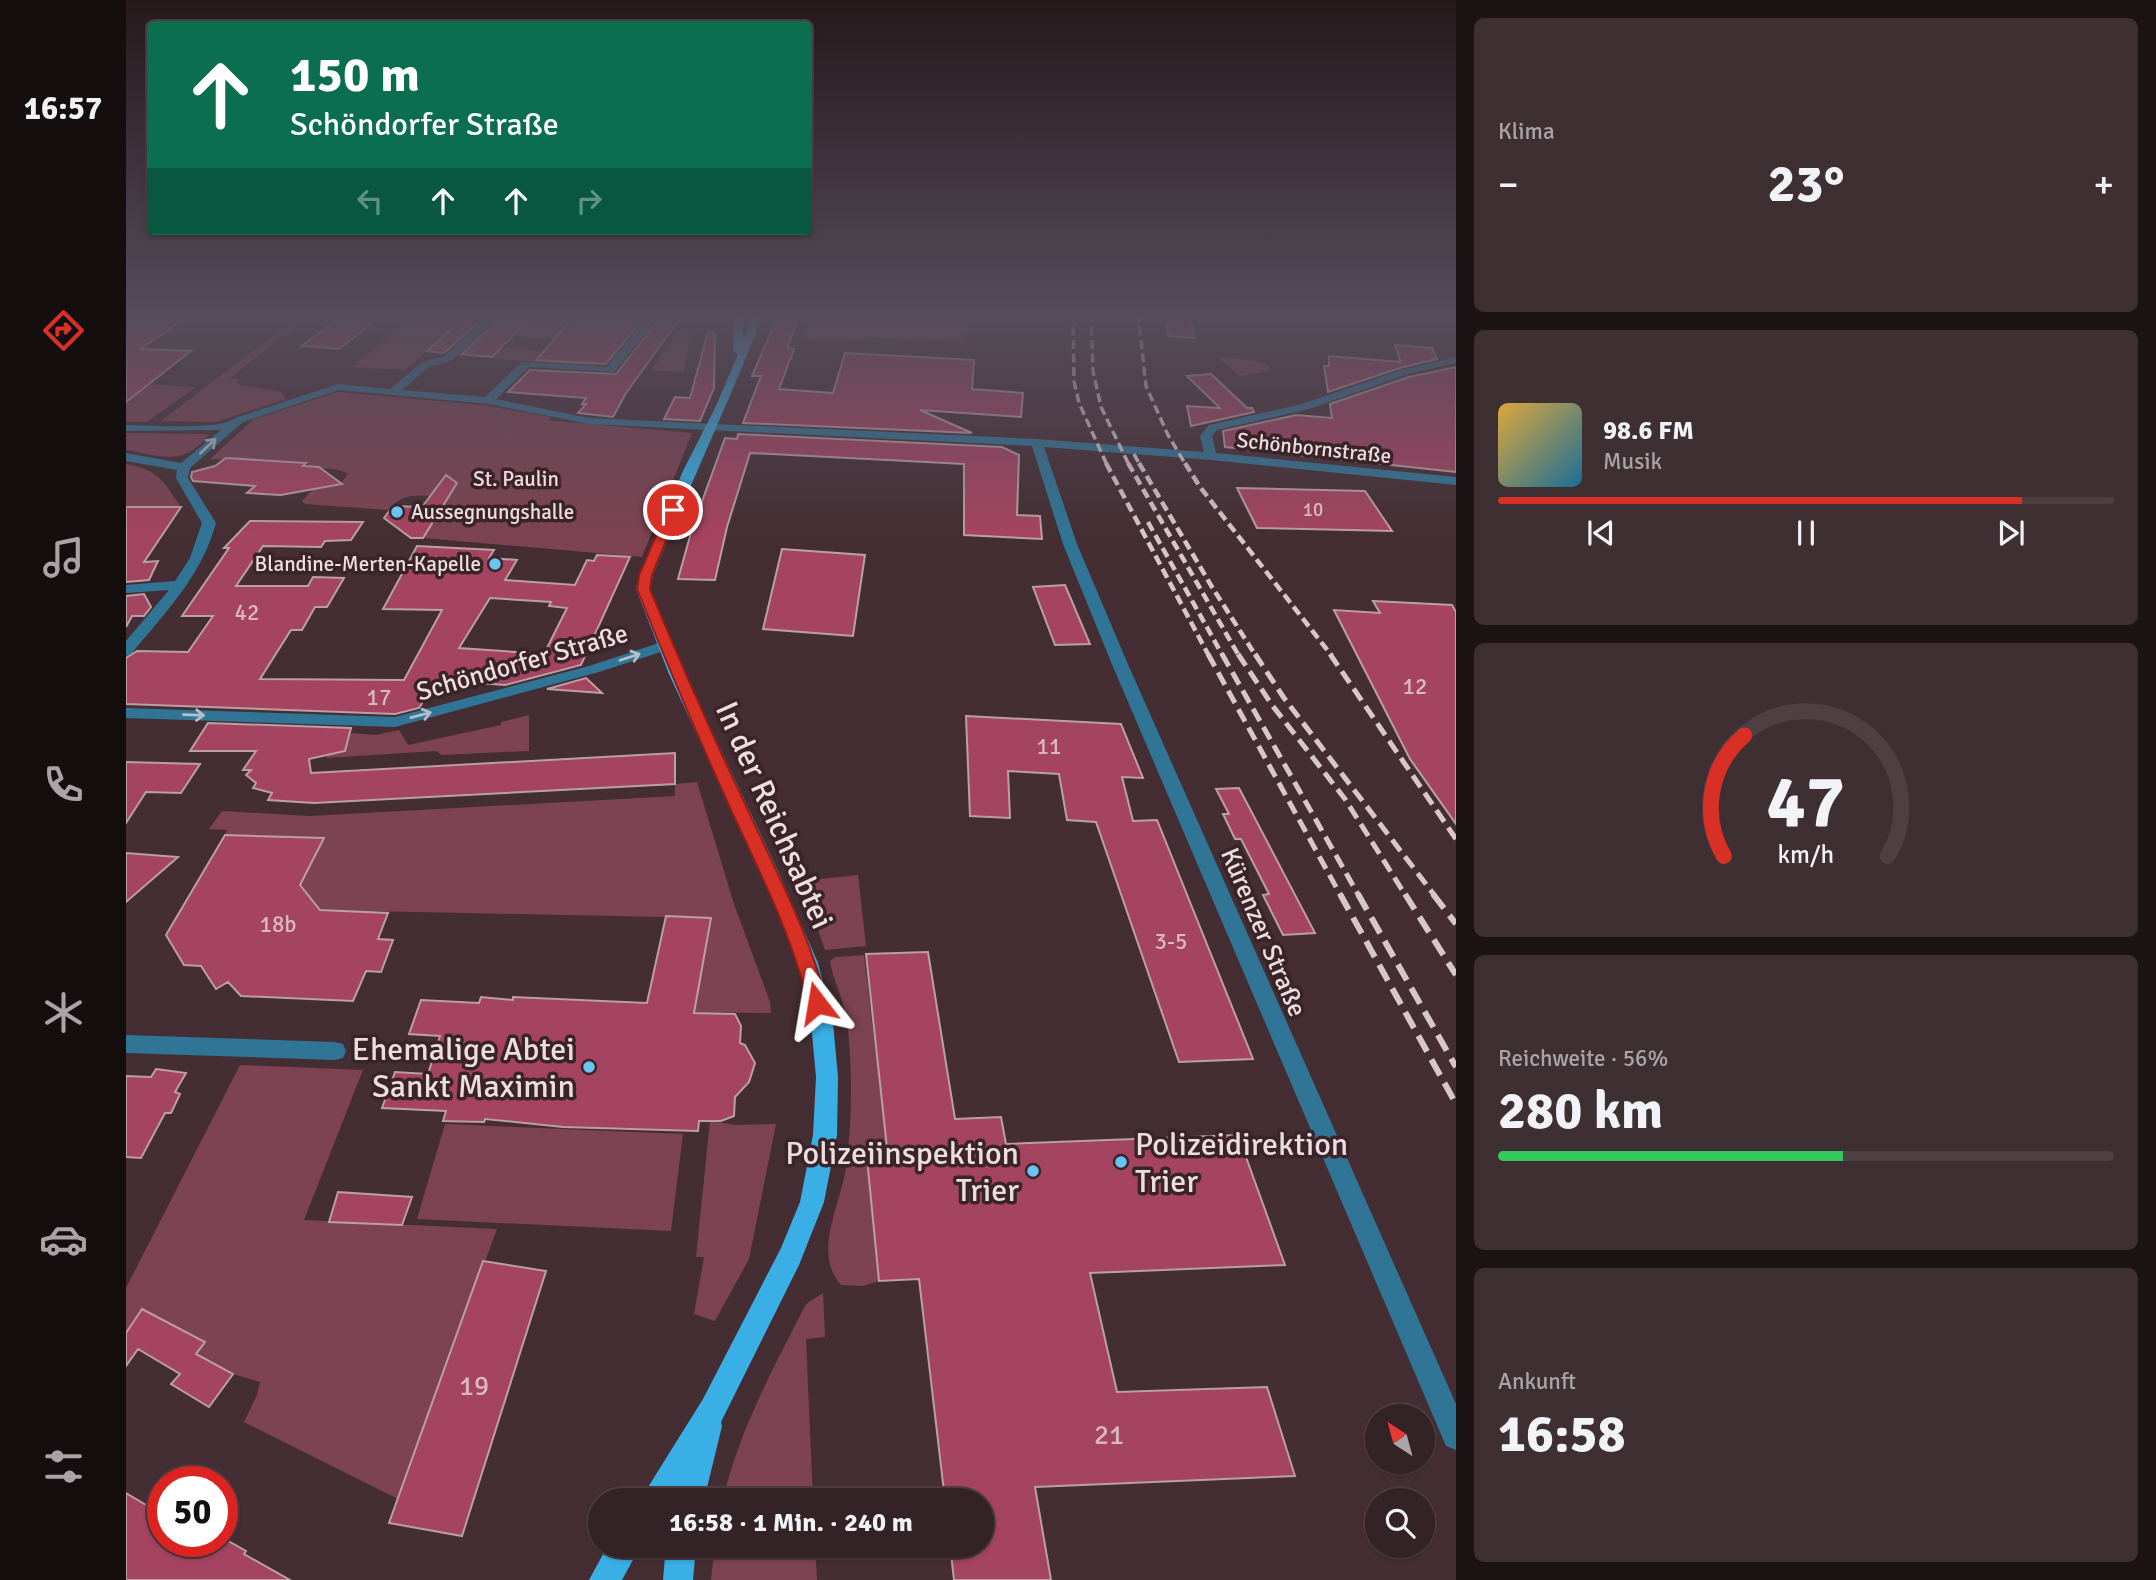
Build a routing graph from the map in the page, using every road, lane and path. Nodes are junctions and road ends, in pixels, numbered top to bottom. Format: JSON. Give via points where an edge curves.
{"nodes":[{"id":1,"x":399,"y":387,"type":"edge"},
{"id":2,"x":503,"y":387,"type":"edge"},
{"id":3,"x":729,"y":387,"type":"edge"},
{"id":4,"x":1363,"y":387,"type":"edge"},
{"id":5,"x":394,"y":391,"type":"junction"},
{"id":6,"x":488,"y":401,"type":"junction"},
{"id":7,"x":722,"y":406,"type":"junction"},
{"id":8,"x":232,"y":425,"type":"junction"},
{"id":9,"x":712,"y":426,"type":"junction"},
{"id":10,"x":750,"y":427,"type":"junction"},
{"id":11,"x":126,"y":428,"type":"edge"},
{"id":12,"x":1037,"y":443,"type":"junction"},
{"id":13,"x":1211,"y":456,"type":"junction"},
{"id":14,"x":126,"y":457,"type":"edge"},
{"id":15,"x":184,"y":467,"type":"junction"},
{"id":16,"x":1456,"y":481,"type":"edge"},
{"id":17,"x":179,"y":585,"type":"junction"},
{"id":18,"x":126,"y":589,"type":"edge"},
{"id":19,"x":665,"y":646,"type":"junction"},
{"id":20,"x":126,"y":651,"type":"edge"},
{"id":21,"x":126,"y":713,"type":"edge"},
{"id":22,"x":126,"y":1044,"type":"edge"},
{"id":23,"x":335,"y":1051,"type":"dead end"},
{"id":24,"x":713,"y":1409,"type":"junction"},
{"id":25,"x":1456,"y":1436,"type":"edge"},
{"id":26,"x":663,"y":1488,"type":"edge"},
{"id":27,"x":692,"y":1488,"type":"edge"},
{"id":28,"x":618,"y":1558,"type":"edge"},
{"id":29,"x":680,"y":1558,"type":"edge"},
{"id":30,"x":604,"y":1580,"type":"edge"},
{"id":31,"x":678,"y":1580,"type":"edge"}],
"edges":[{"from":1,"to":5,"type":"street"},
{"from":2,"to":6,"type":"street"},
{"from":3,"to":7,"type":"main road","name":"Schöndorfer Straße"},
{"from":4,"to":13,"type":"street","via":[[1305,407],[1213,427],[1206,436]]},
{"from":5,"to":6,"type":"street","name":"Schönbornstraße"},
{"from":5,"to":8,"type":"street","name":"Schönbornstraße","via":[[329,389],[251,414]]},
{"from":6,"to":9,"type":"street","name":"Schönbornstraße","via":[[589,421]]},
{"from":7,"to":9,"type":"main road","name":"Schöndorfer Straße"},
{"from":7,"to":10,"type":"street","via":[[728,415]]},
{"from":8,"to":11,"type":"street"},
{"from":15,"to":8,"type":"street","one_way":true},
{"from":9,"to":10,"type":"street","name":"Schönbornstraße"},
{"from":9,"to":19,"type":"main road","name":"Schöndorfer Straße","via":[[689,471],[643,589]]},
{"from":10,"to":12,"type":"street","name":"Schönbornstraße"},
{"from":12,"to":13,"type":"street","name":"Schönbornstraße"},
{"from":12,"to":25,"type":"street","name":"Kürenzer Straße","via":[[1070,544],[1128,683]]},
{"from":13,"to":16,"type":"street","name":"Schönbornstraße"},
{"from":14,"to":15,"type":"street"},
{"from":15,"to":17,"type":"street","via":[[182,478],[209,523],[206,538]]},
{"from":17,"to":18,"type":"street"},
{"from":17,"to":20,"type":"street"},
{"from":21,"to":19,"type":"street","name":"Schöndorfer Straße","one_way":true,"via":[[396,722]]},
{"from":19,"to":24,"type":"main road","name":"In der Reichsabtei","via":[[808,963],[822,1023],[827,1077],[825,1135],[812,1202]]},
{"from":22,"to":23,"type":"street"},
{"from":24,"to":26,"type":"main road"},
{"from":24,"to":27,"type":"main road"},
{"from":28,"to":30,"type":"main road"},
{"from":29,"to":31,"type":"main road"}]}
